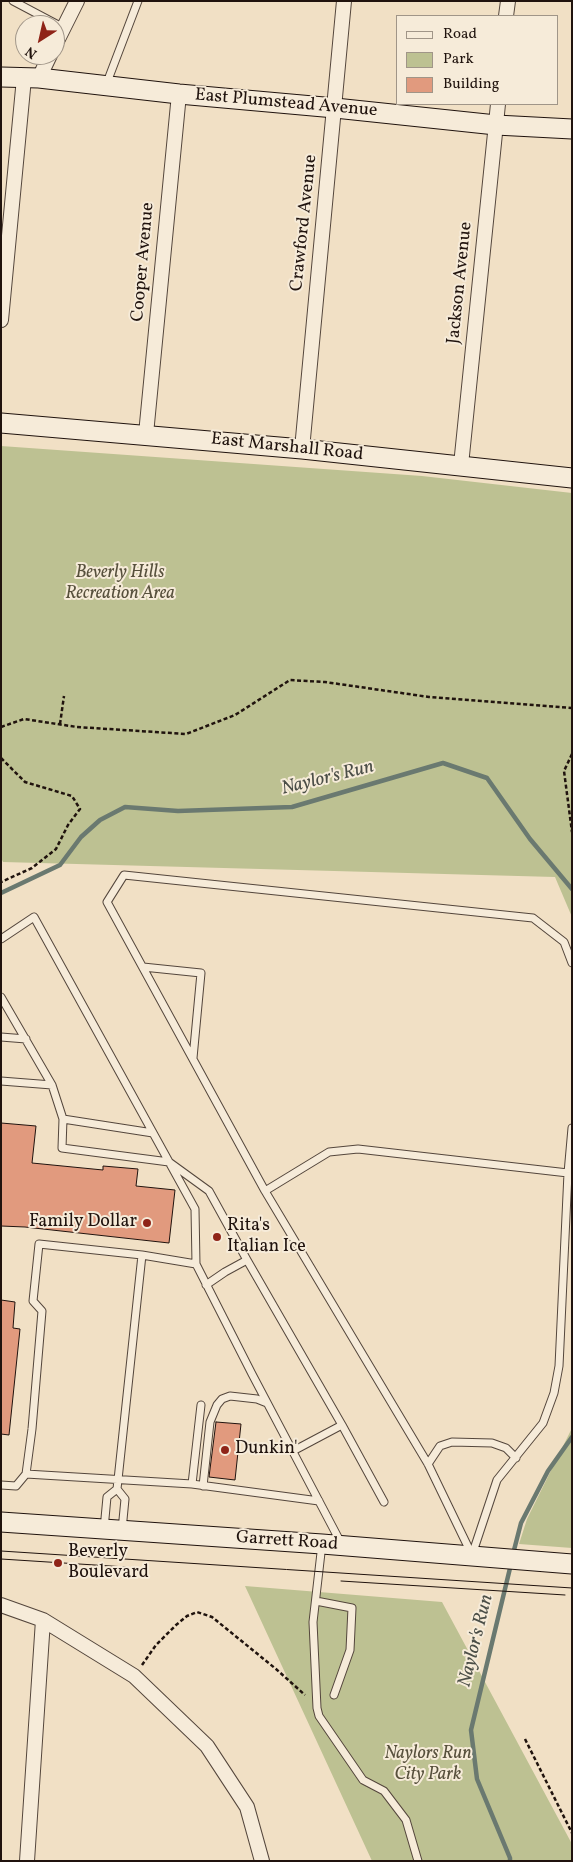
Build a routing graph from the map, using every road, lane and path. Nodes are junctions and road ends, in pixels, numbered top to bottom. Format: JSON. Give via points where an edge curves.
{"nodes":[{"id":1,"x":13,"y":1,"type":"edge"},
{"id":2,"x":77,"y":1,"type":"edge"},
{"id":3,"x":138,"y":1,"type":"edge"},
{"id":4,"x":344,"y":1,"type":"edge"},
{"id":5,"x":508,"y":1,"type":"edge"},
{"id":6,"x":39,"y":15,"type":"edge"},
{"id":7,"x":506,"y":15,"type":"edge"},
{"id":8,"x":65,"y":26,"type":"edge"},
{"id":9,"x":42,"y":65,"type":"edge"},
{"id":10,"x":1,"y":76,"type":"edge"},
{"id":11,"x":32,"y":78,"type":"junction"},
{"id":12,"x":106,"y":86,"type":"junction"},
{"id":13,"x":179,"y":94,"type":"junction"},
{"id":14,"x":498,"y":105,"type":"edge"},
{"id":15,"x":335,"y":108,"type":"junction"},
{"id":16,"x":496,"y":125,"type":"junction"},
{"id":17,"x":572,"y":129,"type":"edge"},
{"id":18,"x":1,"y":320,"type":"edge"},
{"id":19,"x":1,"y":423,"type":"edge"},
{"id":20,"x":146,"y":434,"type":"junction"},
{"id":21,"x":302,"y":448,"type":"junction"},
{"id":22,"x":462,"y":466,"type":"junction"},
{"id":23,"x":572,"y":478,"type":"edge"},
{"id":24,"x":64,"y":696,"type":"dead end"},
{"id":25,"x":572,"y":708,"type":"edge"},
{"id":26,"x":60,"y":724,"type":"junction"},
{"id":27,"x":1,"y":727,"type":"edge"},
{"id":28,"x":572,"y":754,"type":"edge"},
{"id":29,"x":1,"y":758,"type":"edge"},
{"id":30,"x":572,"y":832,"type":"edge"},
{"id":31,"x":1,"y":882,"type":"edge"},
{"id":32,"x":1,"y":939,"type":"edge"},
{"id":33,"x":572,"y":963,"type":"edge"},
{"id":34,"x":142,"y":967,"type":"junction"},
{"id":35,"x":1,"y":997,"type":"edge"},
{"id":36,"x":1,"y":1037,"type":"edge"},
{"id":37,"x":26,"y":1039,"type":"junction"},
{"id":38,"x":192,"y":1059,"type":"junction"},
{"id":39,"x":1,"y":1081,"type":"edge"},
{"id":40,"x":52,"y":1085,"type":"junction"},
{"id":41,"x":63,"y":1119,"type":"junction"},
{"id":42,"x":572,"y":1128,"type":"edge"},
{"id":43,"x":153,"y":1133,"type":"junction"},
{"id":44,"x":169,"y":1162,"type":"junction"},
{"id":45,"x":568,"y":1173,"type":"junction"},
{"id":46,"x":265,"y":1191,"type":"junction"},
{"id":47,"x":142,"y":1255,"type":"junction"},
{"id":48,"x":246,"y":1260,"type":"junction"},
{"id":49,"x":196,"y":1264,"type":"junction"},
{"id":50,"x":206,"y":1285,"type":"junction"},
{"id":51,"x":267,"y":1404,"type":"junction"},
{"id":52,"x":201,"y":1405,"type":"dead end"},
{"id":53,"x":342,"y":1425,"type":"junction"},
{"id":54,"x":293,"y":1451,"type":"junction"},
{"id":55,"x":516,"y":1458,"type":"junction"},
{"id":56,"x":428,"y":1464,"type":"junction"},
{"id":57,"x":26,"y":1474,"type":"junction"},
{"id":58,"x":118,"y":1478,"type":"junction"},
{"id":59,"x":192,"y":1484,"type":"junction"},
{"id":60,"x":1,"y":1485,"type":"edge"},
{"id":61,"x":203,"y":1486,"type":"junction"},
{"id":62,"x":117,"y":1489,"type":"junction"},
{"id":63,"x":319,"y":1501,"type":"junction"},
{"id":64,"x":384,"y":1502,"type":"dead end"},
{"id":65,"x":1,"y":1522,"type":"edge"},
{"id":66,"x":113,"y":1530,"type":"junction"},
{"id":67,"x":322,"y":1544,"type":"junction"},
{"id":68,"x":342,"y":1546,"type":"junction"},
{"id":69,"x":463,"y":1554,"type":"junction"},
{"id":70,"x":572,"y":1564,"type":"edge"},
{"id":71,"x":316,"y":1601,"type":"junction"},
{"id":72,"x":1,"y":1605,"type":"edge"},
{"id":73,"x":43,"y":1620,"type":"junction"},
{"id":74,"x":134,"y":1676,"type":"junction"},
{"id":75,"x":334,"y":1695,"type":"dead end"},
{"id":76,"x":317,"y":1708,"type":"junction"},
{"id":77,"x":525,"y":1739,"type":"dead end"},
{"id":78,"x":572,"y":1834,"type":"edge"},
{"id":79,"x":27,"y":1861,"type":"edge"},
{"id":80,"x":262,"y":1861,"type":"edge"},
{"id":81,"x":418,"y":1861,"type":"edge"}],
"edges":[{"from":1,"to":6,"type":"lane"},
{"from":2,"to":8,"type":"street"},
{"from":3,"to":12,"type":"lane"},
{"from":4,"to":15,"type":"street","name":"Crawford Avenue"},
{"from":5,"to":7,"type":"street"},
{"from":9,"to":11,"type":"street"},
{"from":10,"to":11,"type":"main road","name":"East Plumstead Avenue"},
{"from":11,"to":12,"type":"main road","name":"East Plumstead Avenue"},
{"from":11,"to":18,"type":"street"},
{"from":12,"to":13,"type":"main road","name":"East Plumstead Avenue"},
{"from":13,"to":15,"type":"main road","name":"East Plumstead Avenue"},
{"from":13,"to":20,"type":"street","name":"Cooper Avenue"},
{"from":14,"to":16,"type":"street","name":"Jackson Avenue"},
{"from":15,"to":16,"type":"main road","name":"East Plumstead Avenue"},
{"from":15,"to":21,"type":"street","name":"Crawford Avenue"},
{"from":16,"to":17,"type":"main road","name":"East Plumstead Avenue"},
{"from":16,"to":22,"type":"street","name":"Jackson Avenue"},
{"from":19,"to":20,"type":"main road","name":"East Marshall Road"},
{"from":20,"to":21,"type":"main road","name":"East Marshall Road"},
{"from":21,"to":22,"type":"main road","name":"East Marshall Road"},
{"from":22,"to":23,"type":"main road","name":"East Marshall Road"},
{"from":24,"to":26,"type":"path"},
{"from":25,"to":26,"type":"path","via":[[428,697],[290,680],[235,715],[186,734]]},
{"from":26,"to":27,"type":"path","via":[[24,719]]},
{"from":28,"to":30,"type":"path","via":[[564,772]]},
{"from":29,"to":31,"type":"path","via":[[25,782],[72,796],[80,809],[56,849],[32,868]]},
{"from":32,"to":43,"type":"lane","via":[[34,917]]},
{"from":33,"to":34,"type":"lane","via":[[564,942],[533,918],[124,875],[107,902]]},
{"from":34,"to":38,"type":"lane"},
{"from":34,"to":38,"type":"lane","via":[[201,973]]},
{"from":35,"to":37,"type":"lane"},
{"from":36,"to":37,"type":"lane"},
{"from":37,"to":40,"type":"lane"},
{"from":38,"to":46,"type":"lane"},
{"from":39,"to":40,"type":"lane"},
{"from":40,"to":41,"type":"lane"},
{"from":41,"to":43,"type":"lane"},
{"from":41,"to":44,"type":"lane","via":[[62,1148]]},
{"from":42,"to":45,"type":"lane"},
{"from":43,"to":44,"type":"lane"},
{"from":44,"to":48,"type":"lane","via":[[209,1191]]},
{"from":44,"to":49,"type":"lane","via":[[195,1209]]},
{"from":45,"to":46,"type":"lane","via":[[358,1149],[329,1152]]},
{"from":45,"to":55,"type":"lane","via":[[559,1366],[554,1393],[542,1422]]},
{"from":46,"to":56,"type":"lane"},
{"from":47,"to":49,"type":"lane"},
{"from":47,"to":57,"type":"lane","via":[[39,1244],[33,1301],[42,1311]]},
{"from":47,"to":58,"type":"lane"},
{"from":48,"to":50,"type":"lane"},
{"from":48,"to":53,"type":"lane"},
{"from":49,"to":50,"type":"lane"},
{"from":50,"to":51,"type":"lane"},
{"from":51,"to":54,"type":"lane"},
{"from":51,"to":61,"type":"lane","via":[[237,1396],[222,1399],[217,1405],[210,1422]]},
{"from":52,"to":59,"type":"lane"},
{"from":53,"to":54,"type":"lane"},
{"from":53,"to":64,"type":"lane"},
{"from":54,"to":63,"type":"lane"},
{"from":55,"to":56,"type":"lane","via":[[506,1448],[492,1443],[452,1442],[440,1446]]},
{"from":55,"to":69,"type":"lane","via":[[497,1480]]},
{"from":56,"to":69,"type":"lane"},
{"from":57,"to":58,"type":"lane"},
{"from":57,"to":60,"type":"lane","via":[[16,1486]]},
{"from":58,"to":59,"type":"lane"},
{"from":58,"to":62,"type":"lane"},
{"from":59,"to":61,"type":"lane"},
{"from":61,"to":63,"type":"lane"},
{"from":62,"to":66,"type":"lane","via":[[125,1499]]},
{"from":62,"to":66,"type":"lane","via":[[107,1497]]},
{"from":63,"to":68,"type":"lane"},
{"from":65,"to":66,"type":"main road","name":"Garrett Road"},
{"from":66,"to":67,"type":"main road","name":"Garrett Road"},
{"from":67,"to":68,"type":"main road","name":"Garrett Road"},
{"from":67,"to":71,"type":"lane"},
{"from":68,"to":69,"type":"main road","name":"Garrett Road"},
{"from":69,"to":70,"type":"main road","name":"Garrett Road"},
{"from":71,"to":75,"type":"lane","via":[[352,1608],[350,1650]]},
{"from":71,"to":76,"type":"lane","via":[[313,1622]]},
{"from":72,"to":73,"type":"street"},
{"from":73,"to":74,"type":"street"},
{"from":73,"to":79,"type":"street"},
{"from":74,"to":76,"type":"path","via":[[156,1645],[187,1616],[197,1612],[212,1618],[276,1668]]},
{"from":74,"to":80,"type":"street","via":[[207,1746],[247,1807]]},
{"from":76,"to":81,"type":"lane","via":[[319,1716],[363,1780],[384,1791],[406,1820]]},
{"from":77,"to":78,"type":"path"}]}
